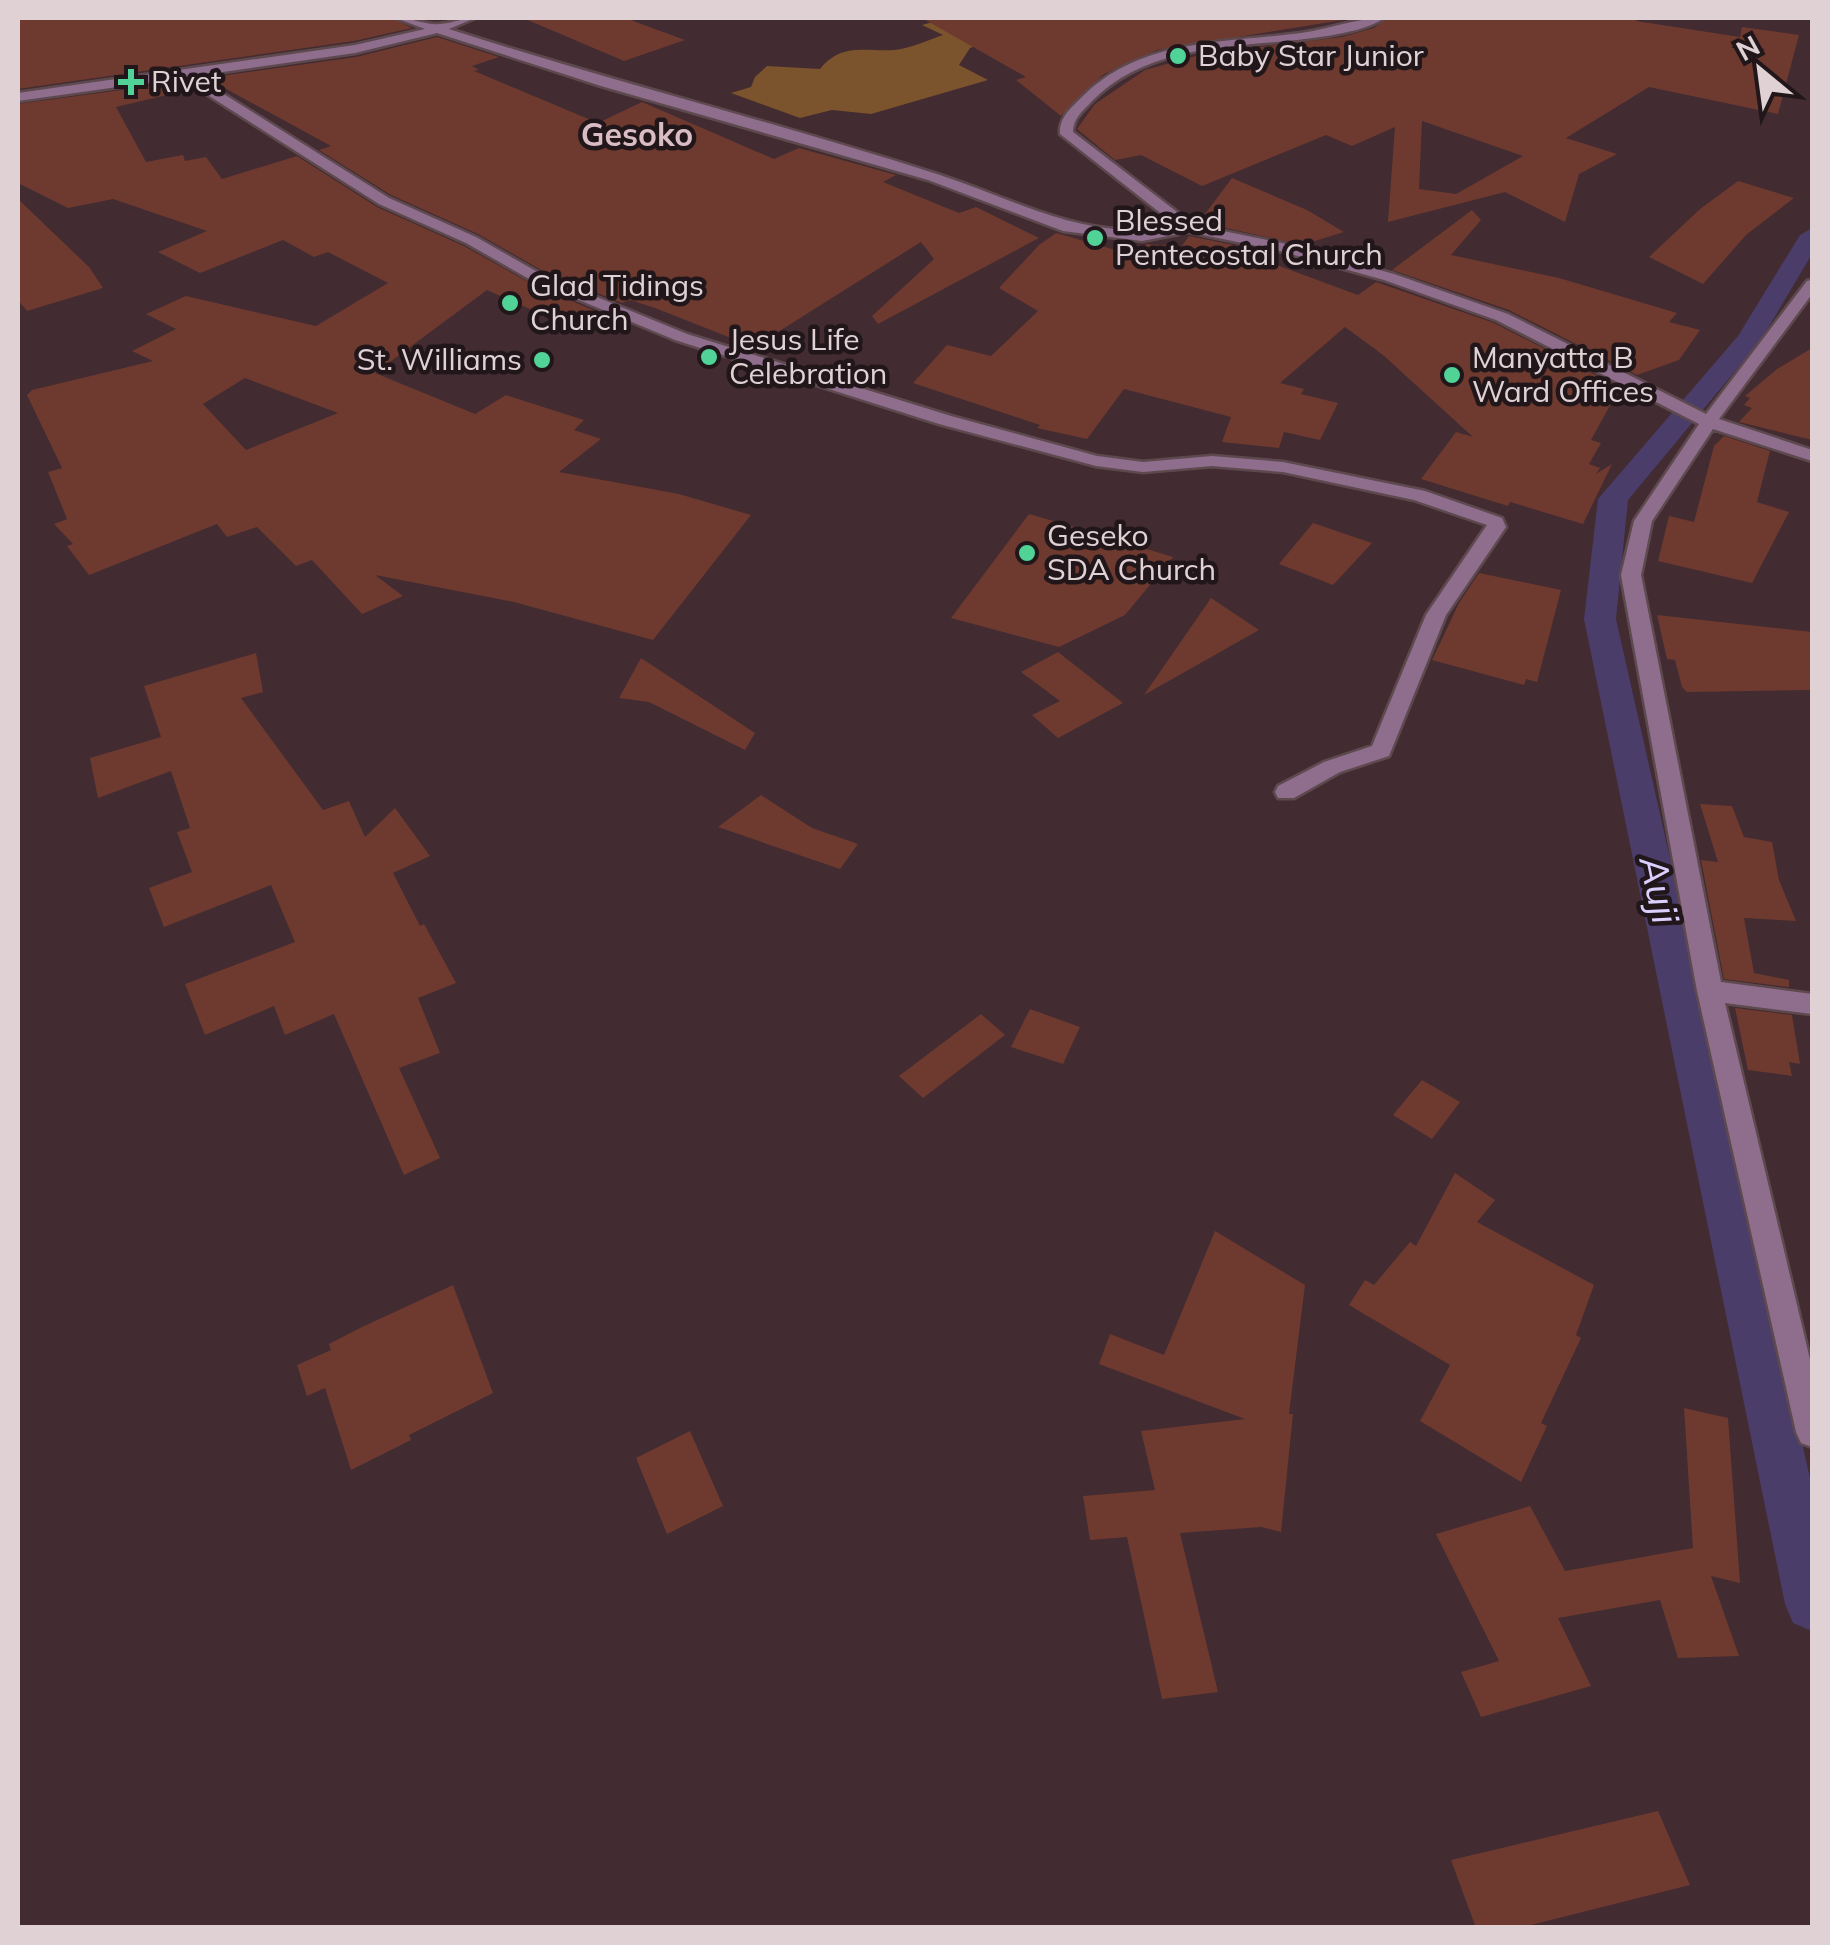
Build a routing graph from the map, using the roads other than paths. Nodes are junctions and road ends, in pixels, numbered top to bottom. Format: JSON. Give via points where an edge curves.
{"nodes":[{"id":1,"x":402,"y":18,"type":"edge"},
{"id":2,"x":470,"y":18,"type":"edge"},
{"id":3,"x":1379,"y":18,"type":"edge"},
{"id":4,"x":439,"y":29,"type":"junction"},
{"id":5,"x":182,"y":73,"type":"junction"},
{"id":6,"x":18,"y":97,"type":"edge"},
{"id":7,"x":1189,"y":228,"type":"junction"},
{"id":8,"x":1812,"y":284,"type":"edge"},
{"id":9,"x":1707,"y":421,"type":"junction"},
{"id":10,"x":1812,"y":456,"type":"edge"},
{"id":11,"x":1286,"y":792,"type":"dead end"},
{"id":12,"x":1710,"y":991,"type":"junction"},
{"id":13,"x":1812,"y":1004,"type":"edge"},
{"id":14,"x":1812,"y":1432,"type":"edge"}],
"edges":[{"from":1,"to":4,"type":"street"},
{"from":2,"to":4,"type":"street"},
{"from":3,"to":7,"type":"street","via":[[1336,31],[1183,49],[1120,74],[1080,104],[1067,134]]},
{"from":4,"to":5,"type":"street","via":[[355,49]]},
{"from":4,"to":7,"type":"street","via":[[934,178],[1068,228],[1142,236]]},
{"from":5,"to":6,"type":"street"},
{"from":5,"to":11,"type":"street","via":[[384,200],[536,277],[681,337],[1096,461],[1283,467],[1419,495],[1495,522],[1493,536],[1464,567],[1423,641],[1381,750]]},
{"from":7,"to":9,"type":"street","via":[[1390,277],[1502,317]]},
{"from":8,"to":9,"type":"street"},
{"from":9,"to":10,"type":"street"},
{"from":9,"to":12,"type":"street","via":[[1643,520],[1631,575]]},
{"from":12,"to":13,"type":"street"},
{"from":12,"to":14,"type":"street"}]}
